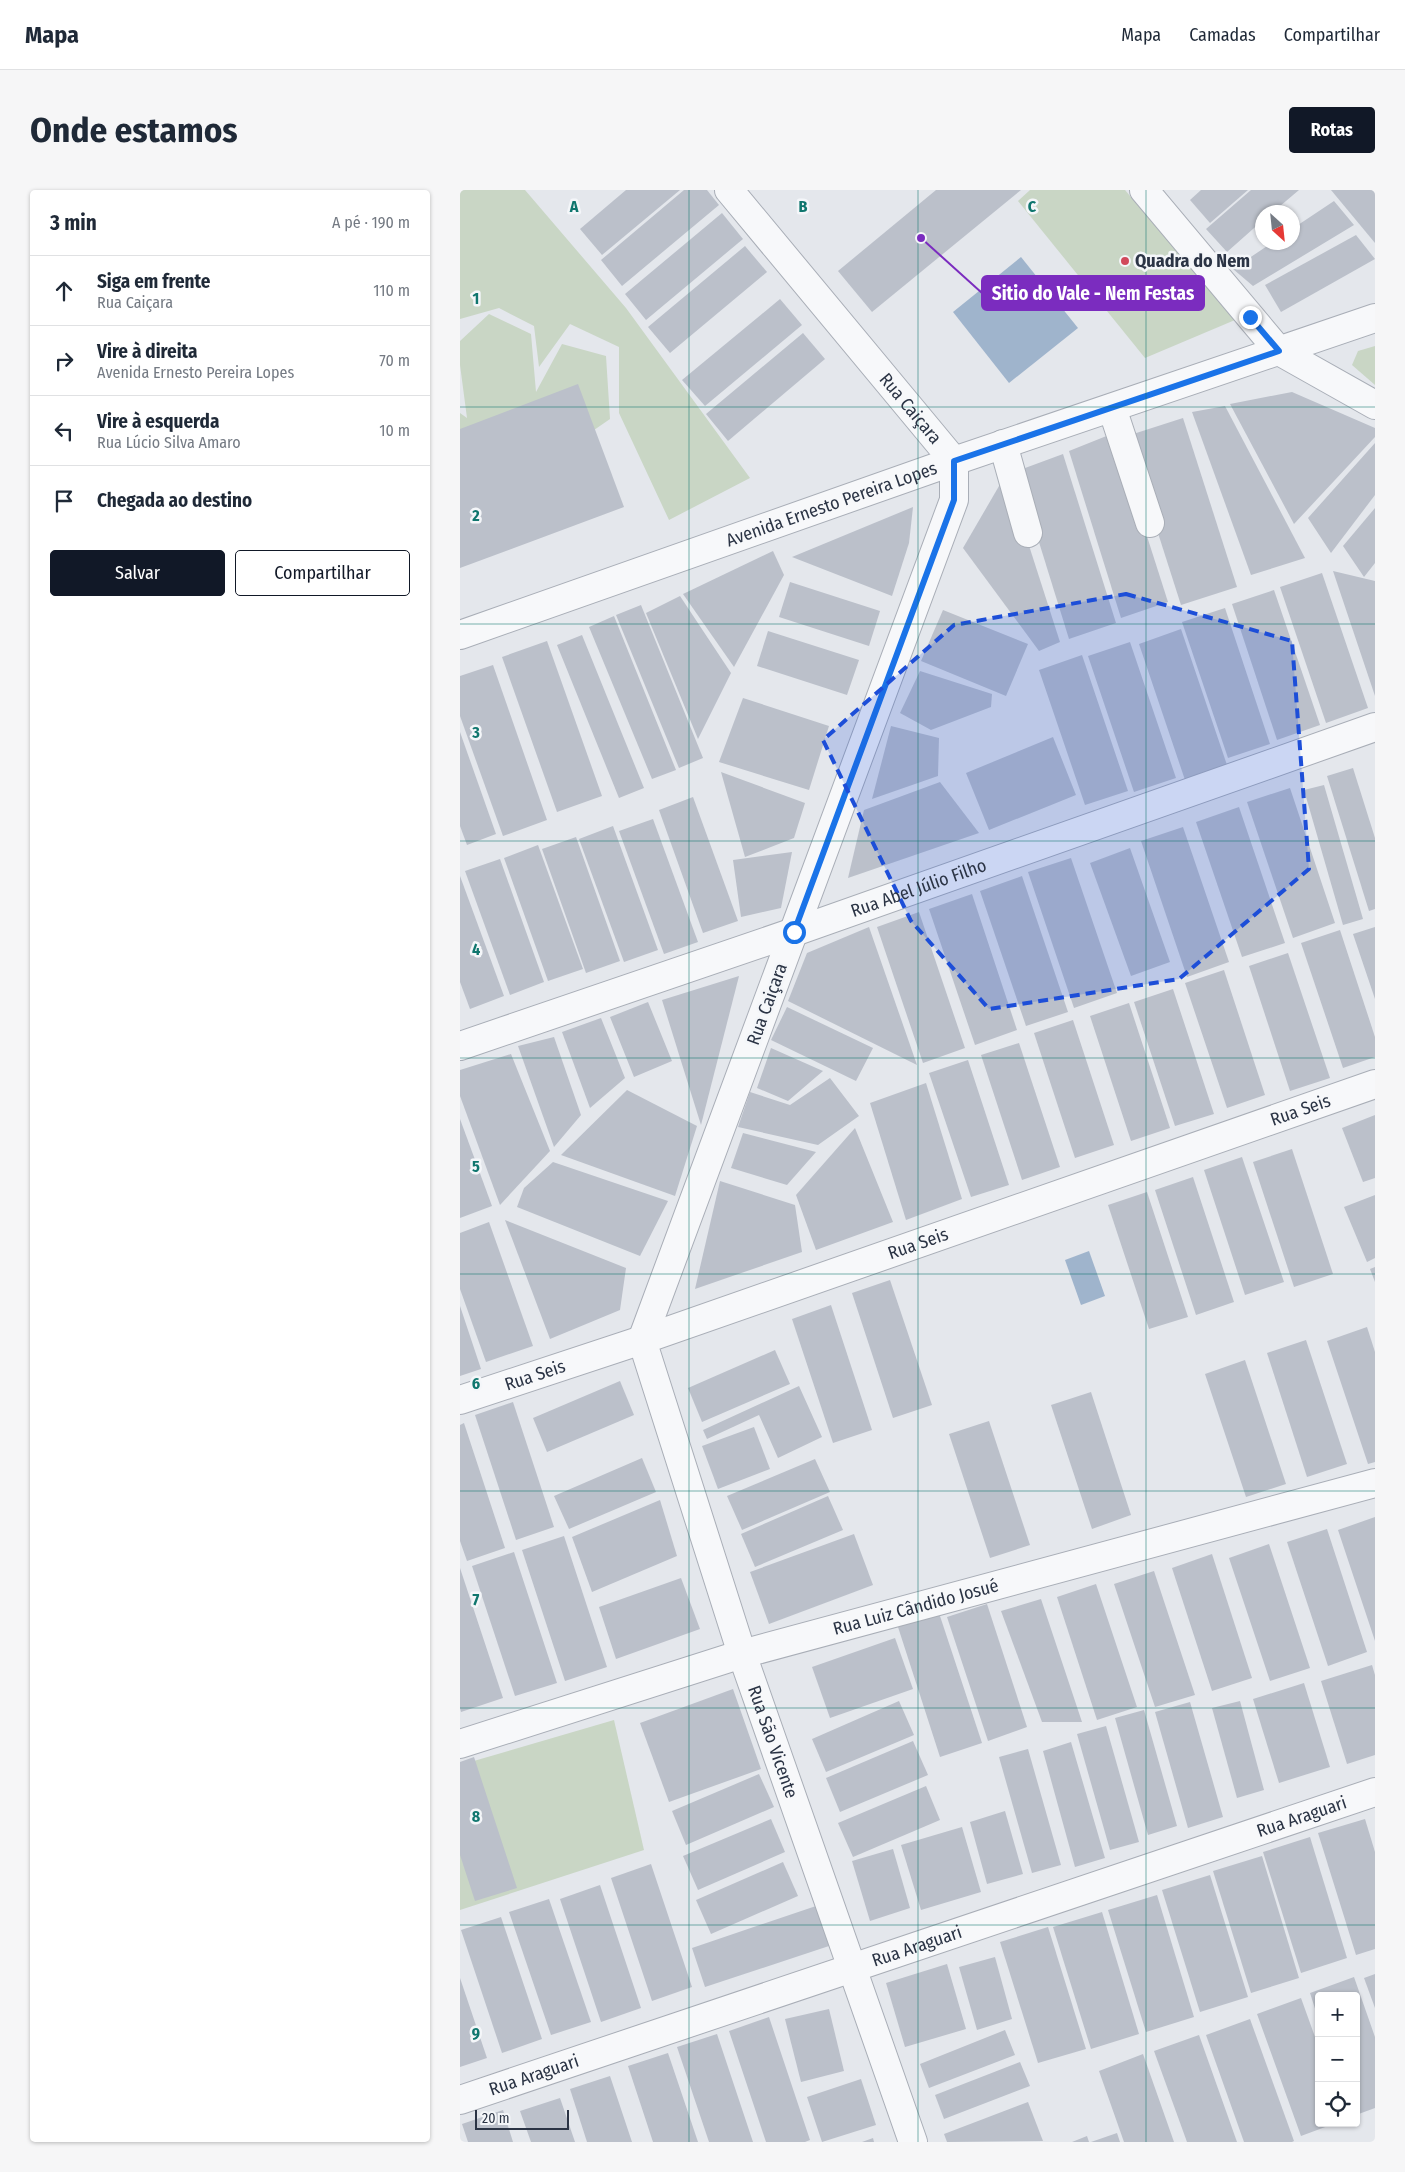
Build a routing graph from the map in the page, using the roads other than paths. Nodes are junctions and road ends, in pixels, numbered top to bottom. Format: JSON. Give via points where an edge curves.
{"nodes":[{"id":1,"x":729,"y":190,"type":"edge"},
{"id":2,"x":1144,"y":190,"type":"edge"},
{"id":3,"x":1375,"y":318,"type":"edge"},
{"id":4,"x":1279,"y":351,"type":"junction"},
{"id":5,"x":1375,"y":406,"type":"edge"},
{"id":6,"x":1112,"y":408,"type":"junction"},
{"id":7,"x":1003,"y":444,"type":"junction"},
{"id":8,"x":954,"y":461,"type":"junction"},
{"id":9,"x":1150,"y":523,"type":"dead end"},
{"id":10,"x":1028,"y":533,"type":"dead end"},
{"id":11,"x":460,"y":635,"type":"edge"},
{"id":12,"x":1375,"y":728,"type":"edge"},
{"id":13,"x":794,"y":932,"type":"junction"},
{"id":14,"x":460,"y":1046,"type":"edge"},
{"id":15,"x":1375,"y":1084,"type":"edge"},
{"id":16,"x":642,"y":1340,"type":"junction"},
{"id":17,"x":460,"y":1400,"type":"edge"},
{"id":18,"x":1375,"y":1482,"type":"edge"},
{"id":19,"x":742,"y":1654,"type":"junction"},
{"id":20,"x":460,"y":1744,"type":"edge"},
{"id":21,"x":1375,"y":1792,"type":"edge"},
{"id":22,"x":853,"y":1968,"type":"junction"},
{"id":23,"x":460,"y":2100,"type":"edge"},
{"id":24,"x":913,"y":2142,"type":"edge"}],
"edges":[{"from":1,"to":8,"type":"street","name":"Rua Caiçara"},
{"from":2,"to":4,"type":"street"},
{"from":3,"to":4,"type":"street","name":"Avenida Ernesto Pereira Lopes"},
{"from":4,"to":5,"type":"street"},
{"from":4,"to":6,"type":"street","name":"Avenida Ernesto Pereira Lopes"},
{"from":6,"to":7,"type":"street","name":"Avenida Ernesto Pereira Lopes"},
{"from":6,"to":9,"type":"street"},
{"from":7,"to":8,"type":"street","name":"Avenida Ernesto Pereira Lopes"},
{"from":7,"to":10,"type":"street"},
{"from":8,"to":11,"type":"street","name":"Avenida Ernesto Pereira Lopes"},
{"from":8,"to":13,"type":"street","name":"Rua Caiçara","via":[[954,500]]},
{"from":12,"to":13,"type":"street","name":"Rua Abel Júlio Filho"},
{"from":13,"to":14,"type":"street","name":"Rua Abel Júlio Filho"},
{"from":13,"to":16,"type":"street","name":"Rua Caiçara"},
{"from":15,"to":16,"type":"street","name":"Rua Seis"},
{"from":16,"to":17,"type":"street","name":"Rua Seis"},
{"from":16,"to":19,"type":"street","name":"Rua São Vicente"},
{"from":18,"to":19,"type":"street","name":"Rua Luiz Cândido Josué"},
{"from":19,"to":20,"type":"street","name":"Rua Luiz Cândido Josué"},
{"from":19,"to":22,"type":"street","name":"Rua São Vicente"},
{"from":21,"to":22,"type":"street","name":"Rua Araguari"},
{"from":22,"to":23,"type":"street","name":"Rua Araguari"},
{"from":22,"to":24,"type":"street","name":"Rua São Vicente"}]}
